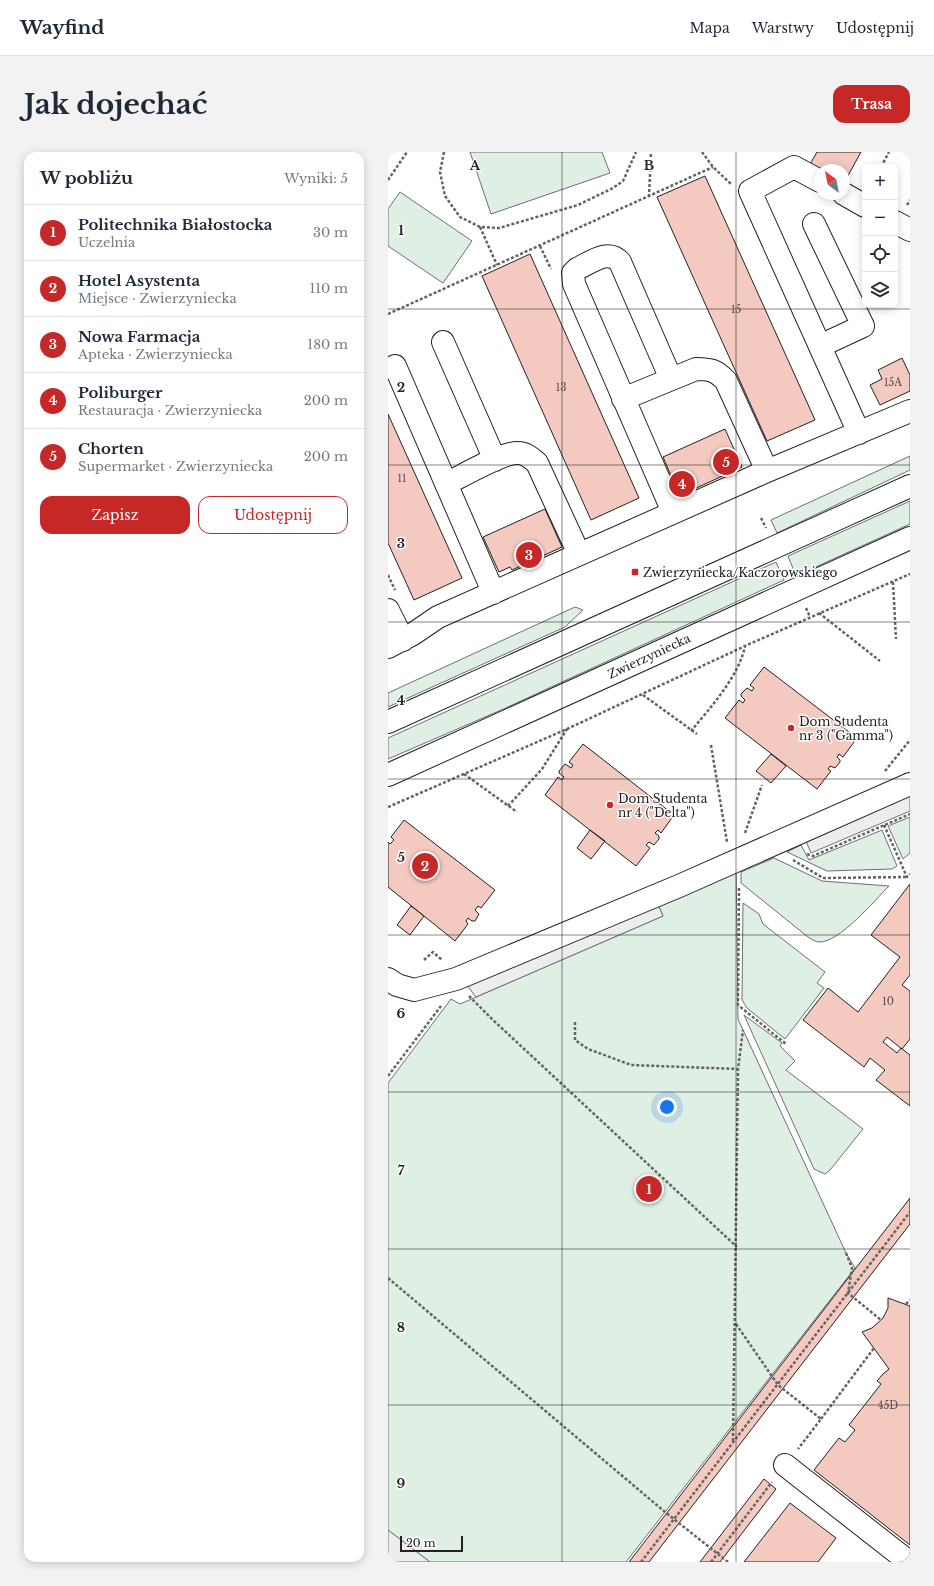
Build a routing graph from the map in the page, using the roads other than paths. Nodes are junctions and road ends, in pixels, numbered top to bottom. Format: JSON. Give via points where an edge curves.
{"nodes":[{"id":1,"x":814,"y":178,"type":"edge"},
{"id":2,"x":850,"y":197,"type":"edge"},
{"id":3,"x":862,"y":204,"type":"edge"},
{"id":4,"x":814,"y":224,"type":"dead end"},
{"id":5,"x":898,"y":224,"type":"edge"},
{"id":6,"x":910,"y":230,"type":"edge"},
{"id":7,"x":443,"y":342,"type":"dead end"},
{"id":8,"x":820,"y":346,"type":"junction"},
{"id":9,"x":395,"y":366,"type":"dead end"},
{"id":10,"x":671,"y":379,"type":"junction"},
{"id":11,"x":623,"y":399,"type":"junction"},
{"id":12,"x":910,"y":411,"type":"edge"},
{"id":13,"x":859,"y":432,"type":"junction"},
{"id":14,"x":494,"y":460,"type":"junction"},
{"id":15,"x":767,"y":471,"type":"junction"},
{"id":16,"x":446,"y":484,"type":"junction"},
{"id":17,"x":910,"y":486,"type":"edge"},
{"id":18,"x":673,"y":512,"type":"junction"},
{"id":19,"x":910,"y":538,"type":"edge"},
{"id":20,"x":579,"y":554,"type":"junction"},
{"id":21,"x":492,"y":593,"type":"junction"},
{"id":22,"x":388,"y":610,"type":"edge"},
{"id":23,"x":395,"y":643,"type":"edge"},
{"id":24,"x":388,"y":722,"type":"edge"},
{"id":25,"x":388,"y":775,"type":"edge"},
{"id":26,"x":910,"y":784,"type":"edge"},
{"id":27,"x":388,"y":979,"type":"edge"},
{"id":28,"x":785,"y":1465,"type":"road end"},
{"id":29,"x":909,"y":1562,"type":"edge"}],
"edges":[{"from":1,"to":8,"type":"street","via":[[794,167],[750,191]]},
{"from":2,"to":3,"type":"street"},
{"from":4,"to":8,"type":"street","via":[[864,326]]},
{"from":5,"to":6,"type":"street"},
{"from":7,"to":14,"type":"street"},
{"from":8,"to":13,"type":"street"},
{"from":9,"to":16,"type":"street"},
{"from":10,"to":11,"type":"street"},
{"from":10,"to":11,"type":"street","via":[[620,262],[616,257],[607,255],[577,269],[572,277]]},
{"from":10,"to":15,"type":"street","via":[[696,369],[708,369],[718,373],[726,381]]},
{"from":11,"to":18,"type":"street"},
{"from":12,"to":13,"type":"street"},
{"from":13,"to":15,"type":"street"},
{"from":14,"to":16,"type":"street"},
{"from":14,"to":20,"type":"street","via":[[518,453],[528,455],[537,463]]},
{"from":15,"to":18,"type":"street"},
{"from":16,"to":21,"type":"street"},
{"from":17,"to":24,"type":"street"},
{"from":18,"to":20,"type":"street"},
{"from":19,"to":25,"type":"street","name":"Zwierzyniecka"},
{"from":20,"to":21,"type":"street"},
{"from":21,"to":23,"type":"street","via":[[438,618]]},
{"from":22,"to":23,"type":"street"},
{"from":26,"to":27,"type":"street","via":[[721,867],[452,972],[414,990],[397,985]]},
{"from":28,"to":29,"type":"street"}]}
